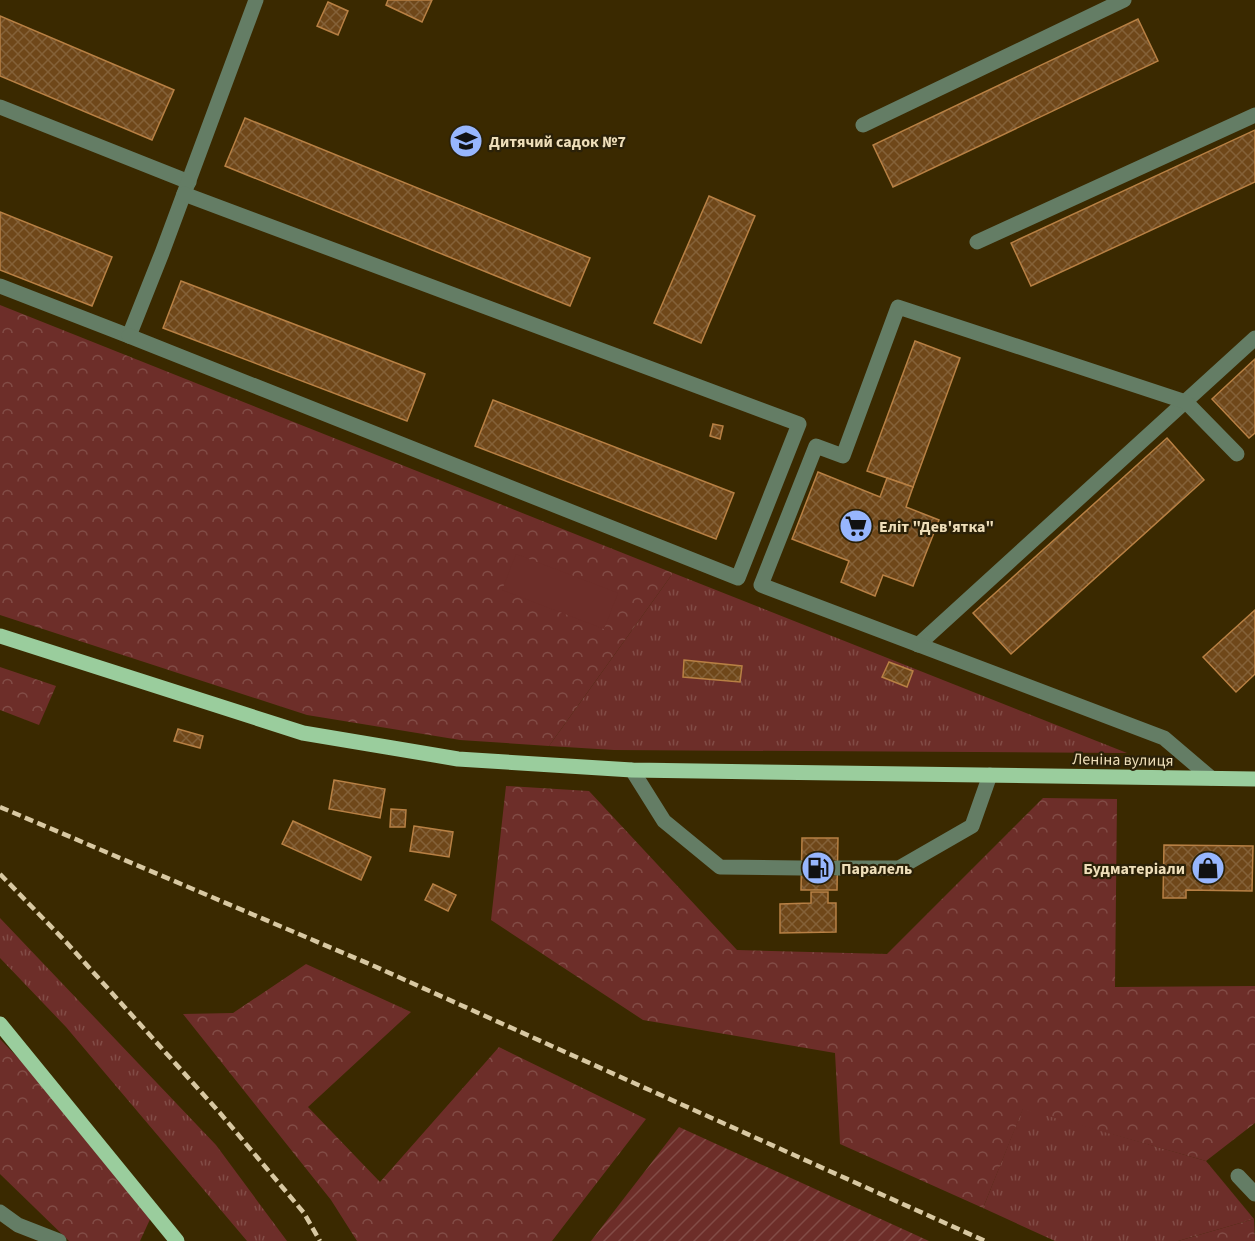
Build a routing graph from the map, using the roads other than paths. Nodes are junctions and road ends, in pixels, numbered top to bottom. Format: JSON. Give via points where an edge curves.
{"nodes":[{"id":1,"x":256,"y":0,"type":"edge"},
{"id":2,"x":1124,"y":0,"type":"edge"},
{"id":3,"x":0,"y":107,"type":"edge"},
{"id":4,"x":1255,"y":115,"type":"edge"},
{"id":5,"x":863,"y":125,"type":"dead end"},
{"id":6,"x":187,"y":188,"type":"junction"},
{"id":7,"x":977,"y":242,"type":"dead end"},
{"id":8,"x":0,"y":286,"type":"edge"},
{"id":9,"x":129,"y":336,"type":"junction"},
{"id":10,"x":1255,"y":338,"type":"edge"},
{"id":11,"x":1186,"y":402,"type":"junction"},
{"id":12,"x":1237,"y":454,"type":"dead end"},
{"id":13,"x":0,"y":636,"type":"edge"},
{"id":14,"x":918,"y":645,"type":"junction"},
{"id":15,"x":632,"y":770,"type":"junction"},
{"id":16,"x":990,"y":775,"type":"junction"},
{"id":17,"x":1211,"y":778,"type":"junction"},
{"id":18,"x":1255,"y":779,"type":"edge"},
{"id":19,"x":801,"y":868,"type":"tunnel mouth"},
{"id":20,"x":837,"y":868,"type":"tunnel mouth"},
{"id":21,"x":0,"y":1024,"type":"edge"},
{"id":22,"x":1238,"y":1176,"type":"dead end"},
{"id":23,"x":1255,"y":1194,"type":"edge"},
{"id":24,"x":0,"y":1212,"type":"edge"},
{"id":25,"x":59,"y":1241,"type":"edge"},
{"id":26,"x":177,"y":1241,"type":"edge"}],
"edges":[{"from":1,"to":6,"type":"lane"},
{"from":2,"to":5,"type":"lane"},
{"from":3,"to":6,"type":"lane"},
{"from":4,"to":7,"type":"lane"},
{"from":6,"to":9,"type":"lane"},
{"from":6,"to":9,"type":"lane","via":[[799,424],[738,578]]},
{"from":8,"to":9,"type":"lane"},
{"from":10,"to":11,"type":"lane"},
{"from":11,"to":12,"type":"lane"},
{"from":11,"to":14,"type":"lane"},
{"from":11,"to":14,"type":"lane","via":[[898,307],[843,456],[816,446],[761,585]]},
{"from":13,"to":15,"type":"main road","name":"Леніна вулиця","via":[[303,733],[458,759]]},
{"from":14,"to":17,"type":"lane","via":[[1164,738]]},
{"from":15,"to":16,"type":"main road","name":"Леніна вулиця"},
{"from":15,"to":19,"type":"lane","via":[[664,821],[720,867]]},
{"from":16,"to":17,"type":"main road","name":"Леніна вулиця"},
{"from":16,"to":20,"type":"lane","via":[[972,826],[899,868]]},
{"from":17,"to":18,"type":"main road","name":"Леніна вулиця"},
{"from":21,"to":26,"type":"main road"},
{"from":22,"to":23,"type":"lane"},
{"from":24,"to":25,"type":"lane","via":[[18,1225]]}]}
